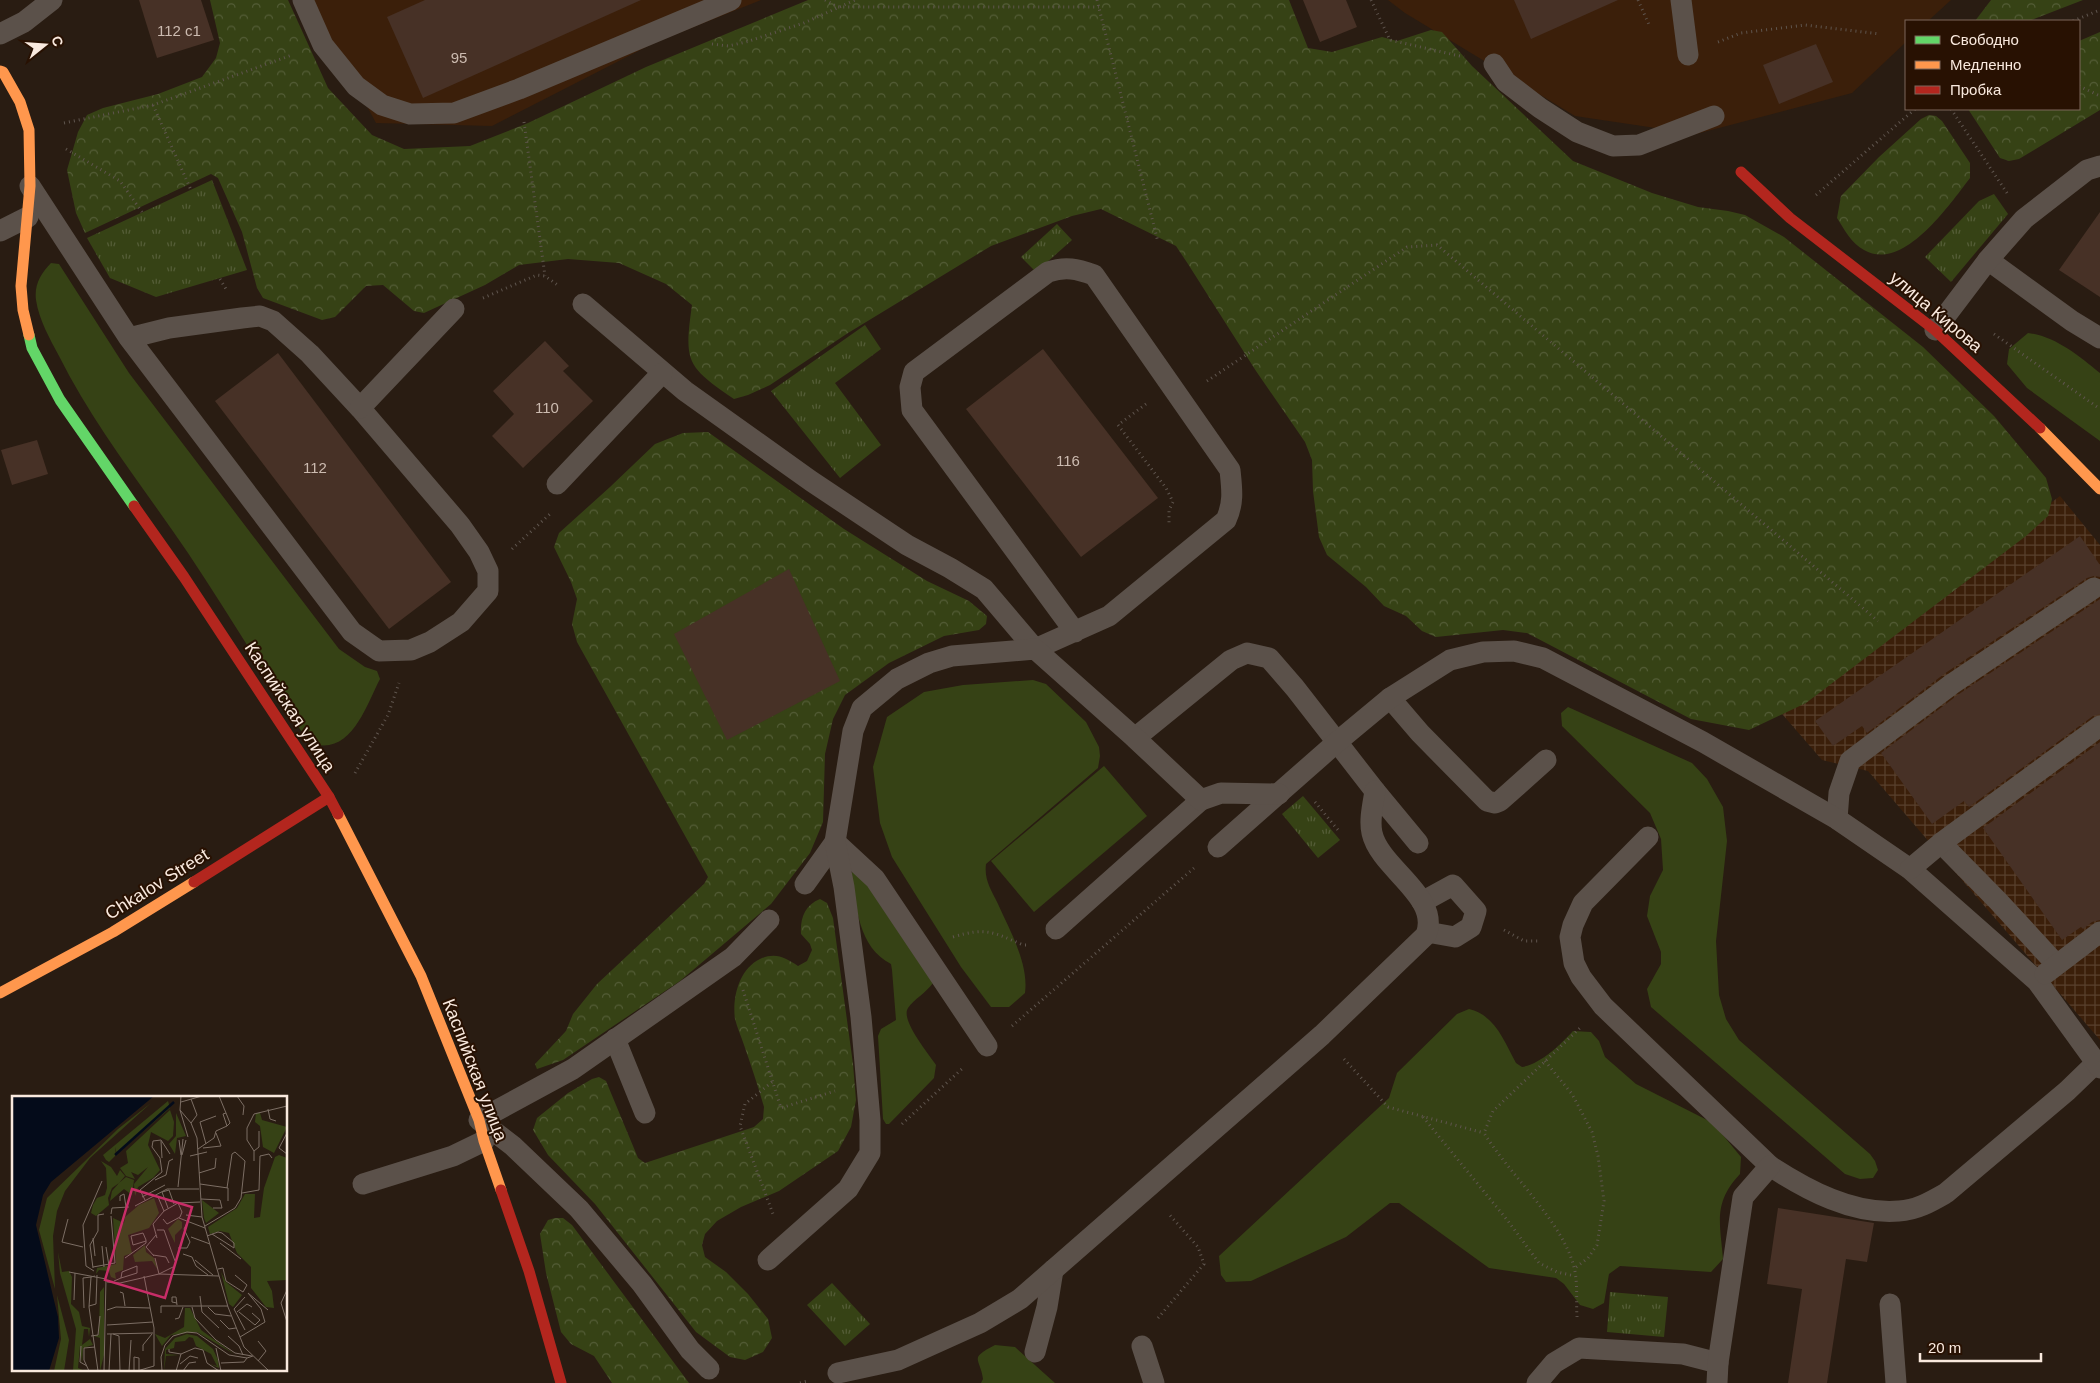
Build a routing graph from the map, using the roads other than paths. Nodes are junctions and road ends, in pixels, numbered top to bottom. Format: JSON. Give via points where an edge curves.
{"nodes":[{"id":1,"x":52,"y":0,"type":"edge"},
{"id":2,"x":303,"y":0,"type":"edge"},
{"id":3,"x":731,"y":0,"type":"edge"},
{"id":4,"x":1681,"y":0,"type":"edge"},
{"id":5,"x":0,"y":34,"type":"edge"},
{"id":6,"x":1688,"y":55,"type":"road end"},
{"id":7,"x":1494,"y":64,"type":"road end"},
{"id":8,"x":0,"y":71,"type":"edge"},
{"id":9,"x":1714,"y":116,"type":"dead end"},
{"id":10,"x":2100,"y":166,"type":"edge"},
{"id":11,"x":1741,"y":172,"type":"dead end"},
{"id":12,"x":30,"y":186,"type":"junction"},
{"id":13,"x":28,"y":217,"type":"junction"},
{"id":14,"x":0,"y":231,"type":"edge"},
{"id":15,"x":1988,"y":260,"type":"junction"},
{"id":16,"x":583,"y":304,"type":"road end"},
{"id":17,"x":454,"y":310,"type":"road end"},
{"id":18,"x":1934,"y":330,"type":"junction"},
{"id":19,"x":130,"y":338,"type":"junction"},
{"id":20,"x":2100,"y":338,"type":"edge"},
{"id":21,"x":662,"y":373,"type":"junction"},
{"id":22,"x":360,"y":408,"type":"junction"},
{"id":23,"x":557,"y":484,"type":"dead end"},
{"id":24,"x":2100,"y":488,"type":"edge"},
{"id":25,"x":2094,"y":588,"type":"dead end"},
{"id":26,"x":1075,"y":632,"type":"junction"},
{"id":27,"x":1035,"y":649,"type":"junction"},
{"id":28,"x":1390,"y":698,"type":"junction"},
{"id":29,"x":2100,"y":726,"type":"edge"},
{"id":30,"x":1135,"y":738,"type":"junction"},
{"id":31,"x":1336,"y":742,"type":"junction"},
{"id":32,"x":1546,"y":760,"type":"dead end"},
{"id":33,"x":1375,"y":791,"type":"junction"},
{"id":34,"x":1279,"y":794,"type":"junction"},
{"id":35,"x":329,"y":797,"type":"junction"},
{"id":36,"x":1201,"y":800,"type":"junction"},
{"id":37,"x":1837,"y":819,"type":"junction"},
{"id":38,"x":1648,"y":837,"type":"dead end"},
{"id":39,"x":835,"y":842,"type":"junction"},
{"id":40,"x":1418,"y":843,"type":"dead end"},
{"id":41,"x":1941,"y":843,"type":"junction"},
{"id":42,"x":1218,"y":847,"type":"dead end"},
{"id":43,"x":1910,"y":869,"type":"junction"},
{"id":44,"x":805,"y":884,"type":"dead end"},
{"id":45,"x":1422,"y":902,"type":"junction"},
{"id":46,"x":769,"y":920,"type":"dead end"},
{"id":47,"x":1056,"y":929,"type":"road end"},
{"id":48,"x":1427,"y":932,"type":"junction"},
{"id":49,"x":2100,"y":932,"type":"edge"},
{"id":50,"x":2056,"y":964,"type":"junction"},
{"id":51,"x":2037,"y":981,"type":"junction"},
{"id":52,"x":0,"y":993,"type":"edge"},
{"id":53,"x":615,"y":1039,"type":"junction"},
{"id":54,"x":987,"y":1046,"type":"road end"},
{"id":55,"x":2098,"y":1065,"type":"edge"},
{"id":56,"x":645,"y":1113,"type":"dead end"},
{"id":57,"x":479,"y":1120,"type":"junction"},
{"id":58,"x":484,"y":1141,"type":"junction"},
{"id":59,"x":1770,"y":1166,"type":"junction"},
{"id":60,"x":363,"y":1184,"type":"dead end"},
{"id":61,"x":768,"y":1260,"type":"dead end"},
{"id":62,"x":1053,"y":1270,"type":"junction"},
{"id":63,"x":1890,"y":1304,"type":"dead end"},
{"id":64,"x":1142,"y":1346,"type":"road end"},
{"id":65,"x":1035,"y":1352,"type":"dead end"},
{"id":66,"x":709,"y":1369,"type":"dead end"},
{"id":67,"x":838,"y":1373,"type":"dead end"},
{"id":68,"x":1718,"y":1373,"type":"edge"},
{"id":69,"x":561,"y":1383,"type":"edge"},
{"id":70,"x":1154,"y":1383,"type":"edge"},
{"id":71,"x":1537,"y":1383,"type":"edge"},
{"id":72,"x":1896,"y":1383,"type":"edge"}],
"edges":[{"from":1,"to":5,"type":"lane","via":[[24,22]]},
{"from":2,"to":3,"type":"lane","via":[[323,45],[356,86],[382,105],[410,114],[454,113],[520,89]]},
{"from":4,"to":6,"type":"lane"},
{"from":7,"to":9,"type":"lane","via":[[1506,82],[1540,108],[1577,132],[1612,146],[1638,145]]},
{"from":8,"to":12,"type":"street","name":"Каспийская улица","via":[[20,102],[29,130]]},
{"from":10,"to":15,"type":"lane","via":[[2087,170],[2024,219]]},
{"from":11,"to":18,"type":"street","name":"улица Кирова","via":[[1790,218]]},
{"from":12,"to":13,"type":"street","name":"Каспийская улица"},
{"from":12,"to":19,"type":"lane"},
{"from":13,"to":14,"type":"lane"},
{"from":13,"to":35,"type":"street","name":"Каспийская улица","via":[[21,286],[32,348],[60,400],[184,577]]},
{"from":15,"to":18,"type":"lane"},
{"from":15,"to":20,"type":"lane"},
{"from":16,"to":21,"type":"lane"},
{"from":17,"to":22,"type":"lane"},
{"from":18,"to":24,"type":"street","name":"улица Кирова"},
{"from":19,"to":22,"type":"lane","via":[[169,328],[260,316],[287,332]]},
{"from":19,"to":22,"type":"lane","via":[[352,632],[379,651],[411,650],[461,622],[475,608],[488,591],[488,571],[460,525]]},
{"from":21,"to":23,"type":"lane"},
{"from":21,"to":27,"type":"lane","via":[[811,481],[907,545],[984,589]]},
{"from":25,"to":37,"type":"lane","via":[[1952,684],[1850,761],[1839,793]]},
{"from":26,"to":26,"type":"lane","via":[[1109,616],[1226,520],[1232,508],[1233,495],[1230,470],[1094,275],[1077,268],[1061,268],[1048,272],[914,372],[910,387],[912,410]]},
{"from":26,"to":27,"type":"lane"},
{"from":27,"to":30,"type":"lane"},
{"from":27,"to":39,"type":"lane","via":[[952,656],[929,663],[897,679],[862,708],[853,731]]},
{"from":28,"to":31,"type":"lane"},
{"from":28,"to":32,"type":"lane","via":[[1487,801],[1500,801]]},
{"from":28,"to":37,"type":"lane","via":[[1450,660],[1514,651],[1543,658],[1703,742]]},
{"from":29,"to":41,"type":"lane"},
{"from":30,"to":31,"type":"lane","via":[[1231,660],[1247,653],[1268,658]]},
{"from":30,"to":36,"type":"lane"},
{"from":31,"to":33,"type":"lane"},
{"from":31,"to":34,"type":"lane"},
{"from":33,"to":40,"type":"lane"},
{"from":33,"to":45,"type":"lane","via":[[1372,834]]},
{"from":34,"to":36,"type":"lane","via":[[1221,793]]},
{"from":34,"to":42,"type":"lane"},
{"from":35,"to":52,"type":"street","name":"Chkalov Street","via":[[113,932]]},
{"from":35,"to":57,"type":"street","name":"Каспийская улица","via":[[421,976]]},
{"from":36,"to":47,"type":"lane"},
{"from":37,"to":43,"type":"lane"},
{"from":38,"to":59,"type":"lane","via":[[1583,903],[1570,937],[1574,962],[1581,978],[1603,1006]]},
{"from":39,"to":44,"type":"lane"},
{"from":39,"to":54,"type":"lane","via":[[875,878]]},
{"from":39,"to":61,"type":"lane","via":[[861,1017],[870,1153],[848,1189]]},
{"from":41,"to":43,"type":"lane"},
{"from":41,"to":50,"type":"lane"},
{"from":43,"to":51,"type":"lane"},
{"from":45,"to":48,"type":"lane","via":[[1430,922]]},
{"from":45,"to":48,"type":"lane","via":[[1453,885],[1476,911],[1471,927],[1454,937]]},
{"from":46,"to":53,"type":"lane","via":[[732,957]]},
{"from":48,"to":62,"type":"lane","via":[[1322,1035]]},
{"from":49,"to":50,"type":"lane"},
{"from":50,"to":51,"type":"lane"},
{"from":51,"to":55,"type":"lane"},
{"from":53,"to":56,"type":"lane"},
{"from":53,"to":57,"type":"lane","via":[[573,1069]]},
{"from":55,"to":59,"type":"lane","via":[[1946,1194],[1924,1206],[1874,1212],[1797,1184]]},
{"from":57,"to":58,"type":"street","name":"Каспийская улица"},
{"from":57,"to":66,"type":"lane","via":[[513,1146],[580,1209],[642,1284],[690,1350]]},
{"from":58,"to":60,"type":"lane","via":[[453,1156]]},
{"from":58,"to":69,"type":"street","name":"Каспийская улица","via":[[529,1271]]},
{"from":59,"to":68,"type":"lane","via":[[1743,1197]]},
{"from":62,"to":65,"type":"lane"},
{"from":62,"to":67,"type":"lane","via":[[1020,1299],[980,1323],[898,1360]]},
{"from":63,"to":72,"type":"lane"},
{"from":64,"to":70,"type":"lane"},
{"from":68,"to":71,"type":"lane","via":[[1683,1354],[1579,1348],[1554,1363]]}]}
